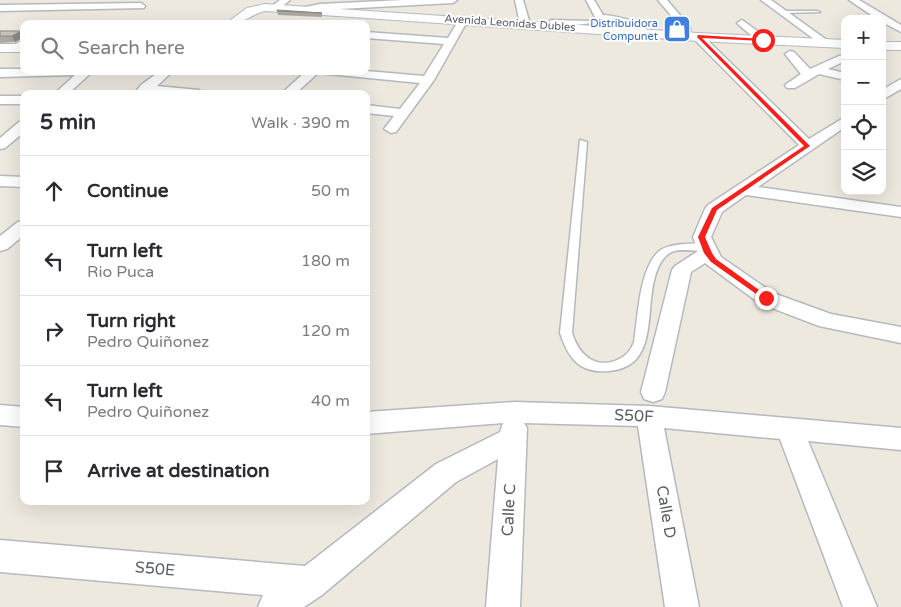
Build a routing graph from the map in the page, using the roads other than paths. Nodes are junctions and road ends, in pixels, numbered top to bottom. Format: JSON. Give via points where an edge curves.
{"nodes":[{"id":1,"x":90,"y":0,"type":"edge"},
{"id":2,"x":149,"y":0,"type":"edge"},
{"id":3,"x":286,"y":0,"type":"edge"},
{"id":4,"x":453,"y":0,"type":"edge"},
{"id":5,"x":519,"y":0,"type":"edge"},
{"id":6,"x":590,"y":0,"type":"edge"},
{"id":7,"x":662,"y":0,"type":"edge"},
{"id":8,"x":766,"y":0,"type":"edge"},
{"id":9,"x":853,"y":0,"type":"edge"},
{"id":10,"x":141,"y":6,"type":"junction"},
{"id":11,"x":79,"y":7,"type":"junction"},
{"id":12,"x":0,"y":8,"type":"edge"},
{"id":13,"x":19,"y":8,"type":"junction"},
{"id":14,"x":270,"y":8,"type":"junction"},
{"id":15,"x":304,"y":10,"type":"junction"},
{"id":16,"x":782,"y":12,"type":"junction"},
{"id":17,"x":818,"y":12,"type":"dead end"},
{"id":18,"x":66,"y":15,"type":"dead end"},
{"id":19,"x":376,"y":15,"type":"junction"},
{"id":20,"x":600,"y":16,"type":"junction"},
{"id":21,"x":0,"y":18,"type":"edge"},
{"id":22,"x":126,"y":18,"type":"dead end"},
{"id":23,"x":237,"y":20,"type":"edge"},
{"id":24,"x":250,"y":20,"type":"edge"},
{"id":25,"x":370,"y":20,"type":"edge"},
{"id":26,"x":463,"y":20,"type":"junction"},
{"id":27,"x":551,"y":22,"type":"dead end"},
{"id":28,"x":590,"y":23,"type":"dead end"},
{"id":29,"x":742,"y":23,"type":"dead end"},
{"id":30,"x":525,"y":24,"type":"junction"},
{"id":31,"x":571,"y":25,"type":"junction"},
{"id":32,"x":687,"y":29,"type":"dead end"},
{"id":33,"x":901,"y":29,"type":"edge"},
{"id":34,"x":607,"y":30,"type":"junction"},
{"id":35,"x":647,"y":33,"type":"junction"},
{"id":36,"x":370,"y":35,"type":"edge"},
{"id":37,"x":698,"y":36,"type":"junction"},
{"id":38,"x":763,"y":40,"type":"junction"},
{"id":39,"x":451,"y":41,"type":"junction"},
{"id":40,"x":826,"y":43,"type":"junction"},
{"id":41,"x":841,"y":44,"type":"edge"},
{"id":42,"x":20,"y":46,"type":"edge"},
{"id":43,"x":886,"y":46,"type":"edge"},
{"id":44,"x":901,"y":46,"type":"edge"},
{"id":45,"x":0,"y":48,"type":"edge"},
{"id":46,"x":790,"y":54,"type":"dead end"},
{"id":47,"x":841,"y":59,"type":"edge"},
{"id":48,"x":0,"y":73,"type":"edge"},
{"id":49,"x":20,"y":73,"type":"edge"},
{"id":50,"x":812,"y":73,"type":"junction"},
{"id":51,"x":82,"y":75,"type":"edge"},
{"id":52,"x":162,"y":75,"type":"edge"},
{"id":53,"x":308,"y":75,"type":"edge"},
{"id":54,"x":369,"y":75,"type":"edge"},
{"id":55,"x":841,"y":77,"type":"edge"},
{"id":56,"x":428,"y":80,"type":"junction"},
{"id":57,"x":791,"y":85,"type":"dead end"},
{"id":58,"x":65,"y":90,"type":"edge"},
{"id":59,"x":143,"y":90,"type":"edge"},
{"id":60,"x":292,"y":90,"type":"edge"},
{"id":61,"x":0,"y":100,"type":"edge"},
{"id":62,"x":20,"y":100,"type":"edge"},
{"id":63,"x":370,"y":109,"type":"edge"},
{"id":64,"x":404,"y":113,"type":"junction"},
{"id":65,"x":841,"y":124,"type":"edge"},
{"id":66,"x":20,"y":128,"type":"edge"},
{"id":67,"x":391,"y":129,"type":"dead end"},
{"id":68,"x":0,"y":131,"type":"edge"},
{"id":69,"x":582,"y":142,"type":"dead end"},
{"id":70,"x":0,"y":145,"type":"edge"},
{"id":71,"x":808,"y":146,"type":"junction"},
{"id":72,"x":0,"y":181,"type":"edge"},
{"id":73,"x":20,"y":182,"type":"edge"},
{"id":74,"x":744,"y":190,"type":"junction"},
{"id":75,"x":901,"y":212,"type":"edge"},
{"id":76,"x":20,"y":229,"type":"edge"},
{"id":77,"x":0,"y":245,"type":"edge"},
{"id":78,"x":707,"y":250,"type":"junction"},
{"id":79,"x":901,"y":335,"type":"edge"},
{"id":80,"x":651,"y":404,"type":"junction"},
{"id":81,"x":0,"y":415,"type":"edge"},
{"id":82,"x":20,"y":417,"type":"edge"},
{"id":83,"x":370,"y":423,"type":"edge"},
{"id":84,"x":514,"y":425,"type":"junction"},
{"id":85,"x":790,"y":430,"type":"junction"},
{"id":86,"x":901,"y":438,"type":"edge"},
{"id":87,"x":0,"y":556,"type":"edge"},
{"id":88,"x":307,"y":595,"type":"edge"},
{"id":89,"x":276,"y":607,"type":"edge"},
{"id":90,"x":503,"y":607,"type":"edge"},
{"id":91,"x":682,"y":607,"type":"edge"},
{"id":92,"x":860,"y":607,"type":"edge"}],
"edges":[{"from":1,"to":11,"type":"street"},
{"from":2,"to":10,"type":"street"},
{"from":3,"to":14,"type":"street"},
{"from":4,"to":15,"type":"street"},
{"from":5,"to":30,"type":"street"},
{"from":6,"to":20,"type":"street"},
{"from":7,"to":32,"type":"street"},
{"from":8,"to":16,"type":"street"},
{"from":9,"to":33,"type":"street"},
{"from":10,"to":11,"type":"street"},
{"from":10,"to":22,"type":"street"},
{"from":11,"to":13,"type":"street"},
{"from":11,"to":18,"type":"street"},
{"from":12,"to":13,"type":"street"},
{"from":13,"to":21,"type":"street"},
{"from":14,"to":15,"type":"main road","name":"Avenida Leonidas Dubles"},
{"from":14,"to":23,"type":"main road","via":[[251,10]]},
{"from":14,"to":24,"type":"main road"},
{"from":15,"to":19,"type":"main road","name":"Avenida Leonidas Dubles"},
{"from":16,"to":17,"type":"lane"},
{"from":16,"to":40,"type":"street"},
{"from":19,"to":25,"type":"street"},
{"from":19,"to":26,"type":"main road","name":"Avenida Leonidas Dubles"},
{"from":20,"to":34,"type":"street"},
{"from":20,"to":35,"type":"lane","via":[[639,26]]},
{"from":26,"to":30,"type":"main road","name":"Avenida Leonidas Dubles"},
{"from":26,"to":39,"type":"street"},
{"from":27,"to":31,"type":"lane"},
{"from":28,"to":31,"type":"lane"},
{"from":29,"to":38,"type":"street"},
{"from":30,"to":31,"type":"main road","name":"Avenida Leonidas Dubles"},
{"from":31,"to":34,"type":"main road","name":"Avenida Leonidas Dubles"},
{"from":34,"to":35,"type":"main road","name":"Avenida Leonidas Dubles"},
{"from":35,"to":37,"type":"main road","name":"Avenida Leonidas Dubles"},
{"from":36,"to":39,"type":"street"},
{"from":37,"to":38,"type":"main road","name":"Avenida Leonidas Dubles"},
{"from":37,"to":71,"type":"street"},
{"from":38,"to":40,"type":"main road","name":"Avenida Leonidas Dubles"},
{"from":39,"to":56,"type":"street","via":[[438,54]]},
{"from":40,"to":41,"type":"main road","name":"Avenida Leonidas Dubles"},
{"from":42,"to":45,"type":"main road"},
{"from":43,"to":44,"type":"main road"},
{"from":46,"to":50,"type":"street"},
{"from":47,"to":50,"type":"street"},
{"from":48,"to":49,"type":"street"},
{"from":50,"to":55,"type":"street"},
{"from":50,"to":57,"type":"street"},
{"from":51,"to":58,"type":"street"},
{"from":52,"to":59,"type":"street"},
{"from":53,"to":60,"type":"street"},
{"from":54,"to":56,"type":"street"},
{"from":56,"to":64,"type":"street"},
{"from":61,"to":62,"type":"street"},
{"from":63,"to":64,"type":"street"},
{"from":64,"to":67,"type":"street"},
{"from":65,"to":71,"type":"street"},
{"from":66,"to":68,"type":"street"},
{"from":66,"to":70,"type":"street"},
{"from":69,"to":78,"type":"lane","via":[[566,333],[571,348],[583,362],[612,367],[629,361],[637,353],[651,272],[659,256],[682,247]]},
{"from":71,"to":74,"type":"street"},
{"from":72,"to":73,"type":"street"},
{"from":74,"to":75,"type":"street"},
{"from":74,"to":78,"type":"street","via":[[714,209],[702,237]]},
{"from":76,"to":77,"type":"street"},
{"from":78,"to":79,"type":"street","via":[[714,261],[766,298],[827,321]]},
{"from":78,"to":80,"type":"street","via":[[682,270]]},
{"from":80,"to":84,"type":"street","name":"S50F"},
{"from":80,"to":85,"type":"street","name":"S50F"},
{"from":80,"to":91,"type":"street","name":"Calle D"},
{"from":81,"to":82,"type":"street"},
{"from":83,"to":84,"type":"street","name":"S50F"},
{"from":84,"to":88,"type":"street","via":[[446,473]]},
{"from":84,"to":90,"type":"street","name":"Calle C"},
{"from":85,"to":86,"type":"street","name":"S50F"},
{"from":85,"to":92,"type":"street"},
{"from":87,"to":88,"type":"street","name":"S50E"},
{"from":88,"to":89,"type":"street"}]}
